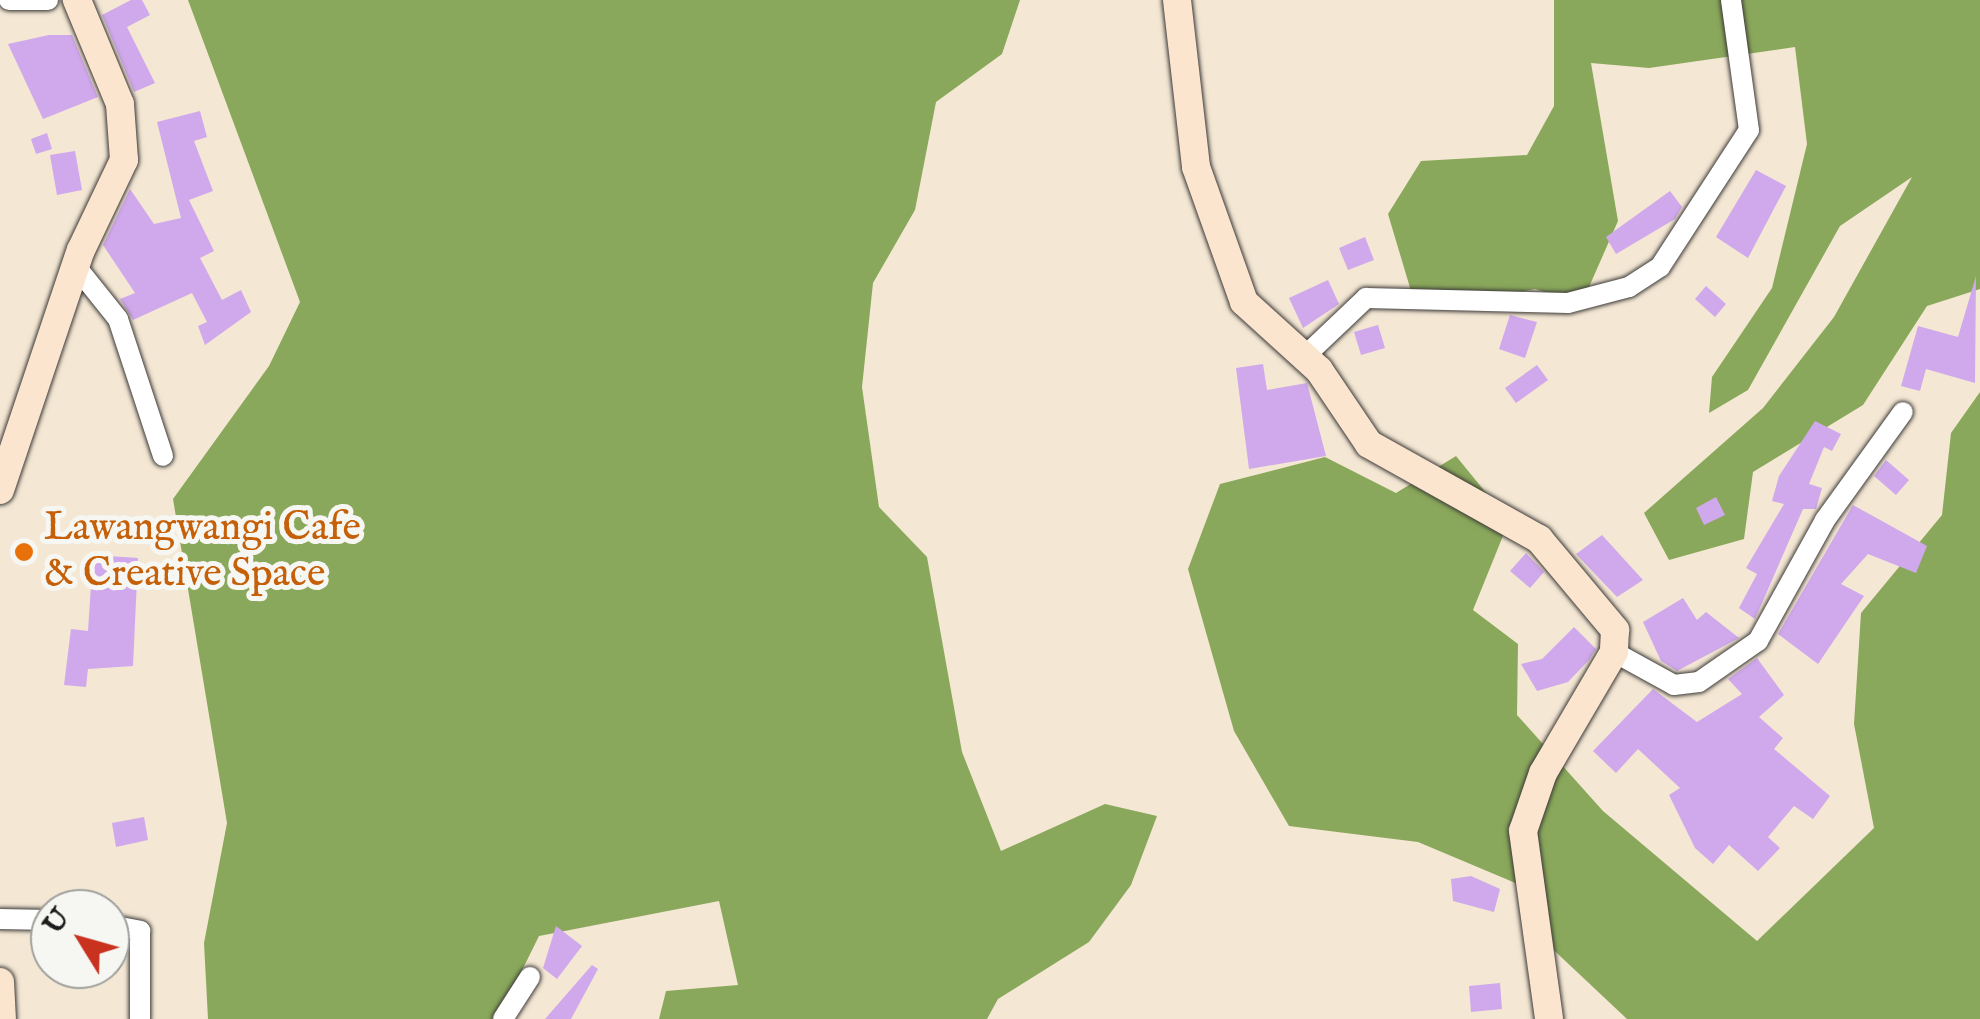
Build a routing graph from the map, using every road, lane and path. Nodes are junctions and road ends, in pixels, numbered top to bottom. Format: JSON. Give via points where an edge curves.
{"nodes":[{"id":1,"x":8,"y":0,"type":"edge"},
{"id":2,"x":48,"y":0,"type":"edge"},
{"id":3,"x":77,"y":0,"type":"edge"},
{"id":4,"x":1177,"y":0,"type":"edge"},
{"id":5,"x":1731,"y":0,"type":"edge"},
{"id":6,"x":78,"y":268,"type":"junction"},
{"id":7,"x":1306,"y":355,"type":"junction"},
{"id":8,"x":1903,"y":412,"type":"dead end"},
{"id":9,"x":163,"y":456,"type":"dead end"},
{"id":10,"x":0,"y":490,"type":"edge"},
{"id":11,"x":1614,"y":652,"type":"junction"},
{"id":12,"x":0,"y":919,"type":"edge"},
{"id":13,"x":30,"y":920,"type":"edge"},
{"id":14,"x":130,"y":929,"type":"edge"},
{"id":15,"x":530,"y":977,"type":"dead end"},
{"id":16,"x":0,"y":982,"type":"edge"},
{"id":17,"x":2,"y":1019,"type":"edge"},
{"id":18,"x":140,"y":1019,"type":"edge"},
{"id":19,"x":503,"y":1019,"type":"edge"},
{"id":20,"x":1549,"y":1019,"type":"edge"}],
"edges":[{"from":1,"to":2,"type":"street"},
{"from":3,"to":6,"type":"street","via":[[120,104],[124,160]]},
{"from":4,"to":7,"type":"street","via":[[1189,130],[1230,276],[1260,322]]},
{"from":5,"to":7,"type":"street","via":[[1749,130],[1660,267],[1630,287],[1568,302],[1366,298]]},
{"from":6,"to":9,"type":"street","via":[[118,319]]},
{"from":6,"to":10,"type":"street"},
{"from":7,"to":11,"type":"street","via":[[1369,444],[1491,507],[1576,573],[1610,619]]},
{"from":8,"to":11,"type":"street","via":[[1825,520],[1758,641],[1699,682],[1674,685]]},
{"from":11,"to":20,"type":"street","via":[[1543,773],[1523,831]]},
{"from":12,"to":13,"type":"street"},
{"from":14,"to":18,"type":"street","via":[[140,931]]},
{"from":15,"to":19,"type":"street"},
{"from":16,"to":17,"type":"street"}]}
